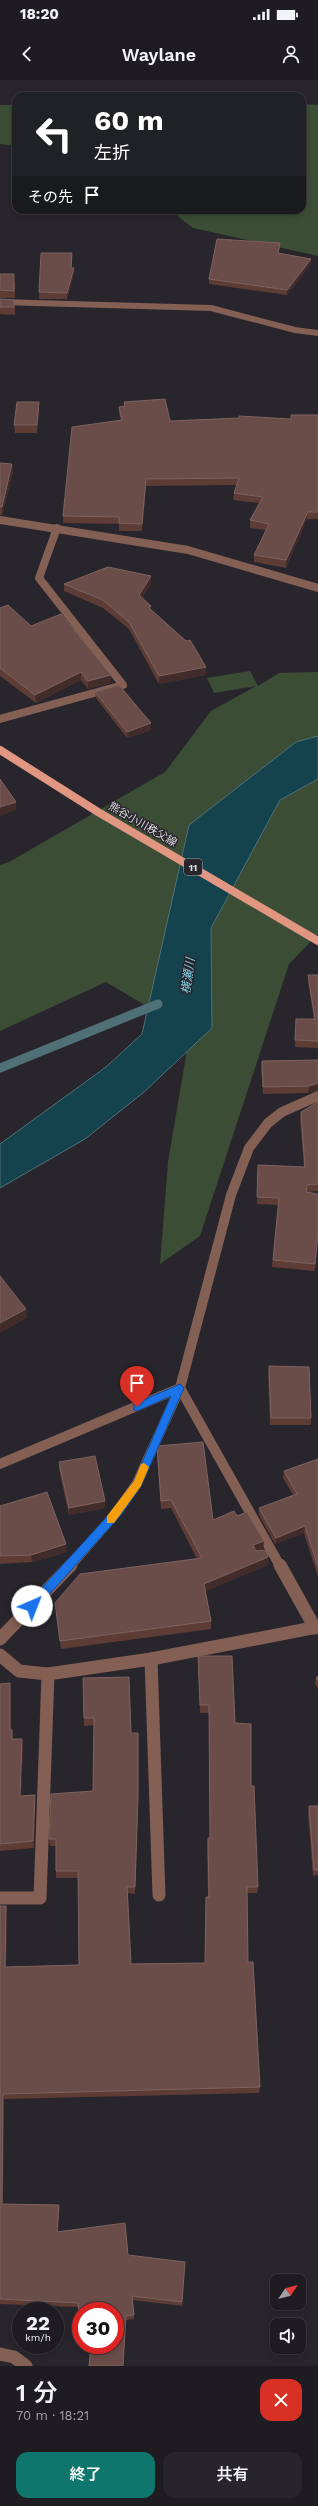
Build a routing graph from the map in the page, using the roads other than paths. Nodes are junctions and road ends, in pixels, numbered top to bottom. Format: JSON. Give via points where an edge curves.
{"nodes":[{"id":1,"x":0,"y":302,"type":"edge"},
{"id":2,"x":318,"y":333,"type":"edge"},
{"id":3,"x":0,"y":520,"type":"edge"},
{"id":4,"x":57,"y":528,"type":"junction"},
{"id":5,"x":318,"y":588,"type":"edge"},
{"id":6,"x":0,"y":719,"type":"edge"},
{"id":7,"x":0,"y":750,"type":"edge"},
{"id":8,"x":318,"y":941,"type":"edge"},
{"id":9,"x":318,"y":1096,"type":"edge"},
{"id":10,"x":180,"y":1388,"type":"junction"},
{"id":11,"x":0,"y":1464,"type":"edge"},
{"id":12,"x":316,"y":1628,"type":"edge"},
{"id":13,"x":0,"y":1639,"type":"edge"},
{"id":14,"x":0,"y":1655,"type":"edge"},
{"id":15,"x":151,"y":1659,"type":"junction"},
{"id":16,"x":48,"y":1674,"type":"junction"},
{"id":17,"x":159,"y":1895,"type":"dead end"},
{"id":18,"x":0,"y":1898,"type":"edge"},
{"id":19,"x":0,"y":2354,"type":"edge"},
{"id":20,"x":26,"y":2366,"type":"edge"}],
"edges":[{"from":1,"to":2,"type":"street","via":[[211,308],[295,330]]},
{"from":3,"to":4,"type":"street"},
{"from":4,"to":5,"type":"street","via":[[188,550]]},
{"from":4,"to":6,"type":"street","via":[[39,578],[123,685]]},
{"from":7,"to":8,"type":"main road","name":"熊谷小川秩父線","number":"11","via":[[98,812]]},
{"from":9,"to":10,"type":"street","via":[[282,1112],[268,1123],[249,1148],[231,1195]]},
{"from":10,"to":11,"type":"street","via":[[95,1425],[60,1436]]},
{"from":10,"to":12,"type":"street"},
{"from":10,"to":13,"type":"street","via":[[138,1483],[117,1512],[64,1573]]},
{"from":12,"to":15,"type":"street"},
{"from":14,"to":16,"type":"street","via":[[20,1671]]},
{"from":15,"to":16,"type":"street"},
{"from":15,"to":17,"type":"street"},
{"from":16,"to":18,"type":"street","via":[[40,1898]]},
{"from":19,"to":20,"type":"street","via":[[14,2357]]}]}
